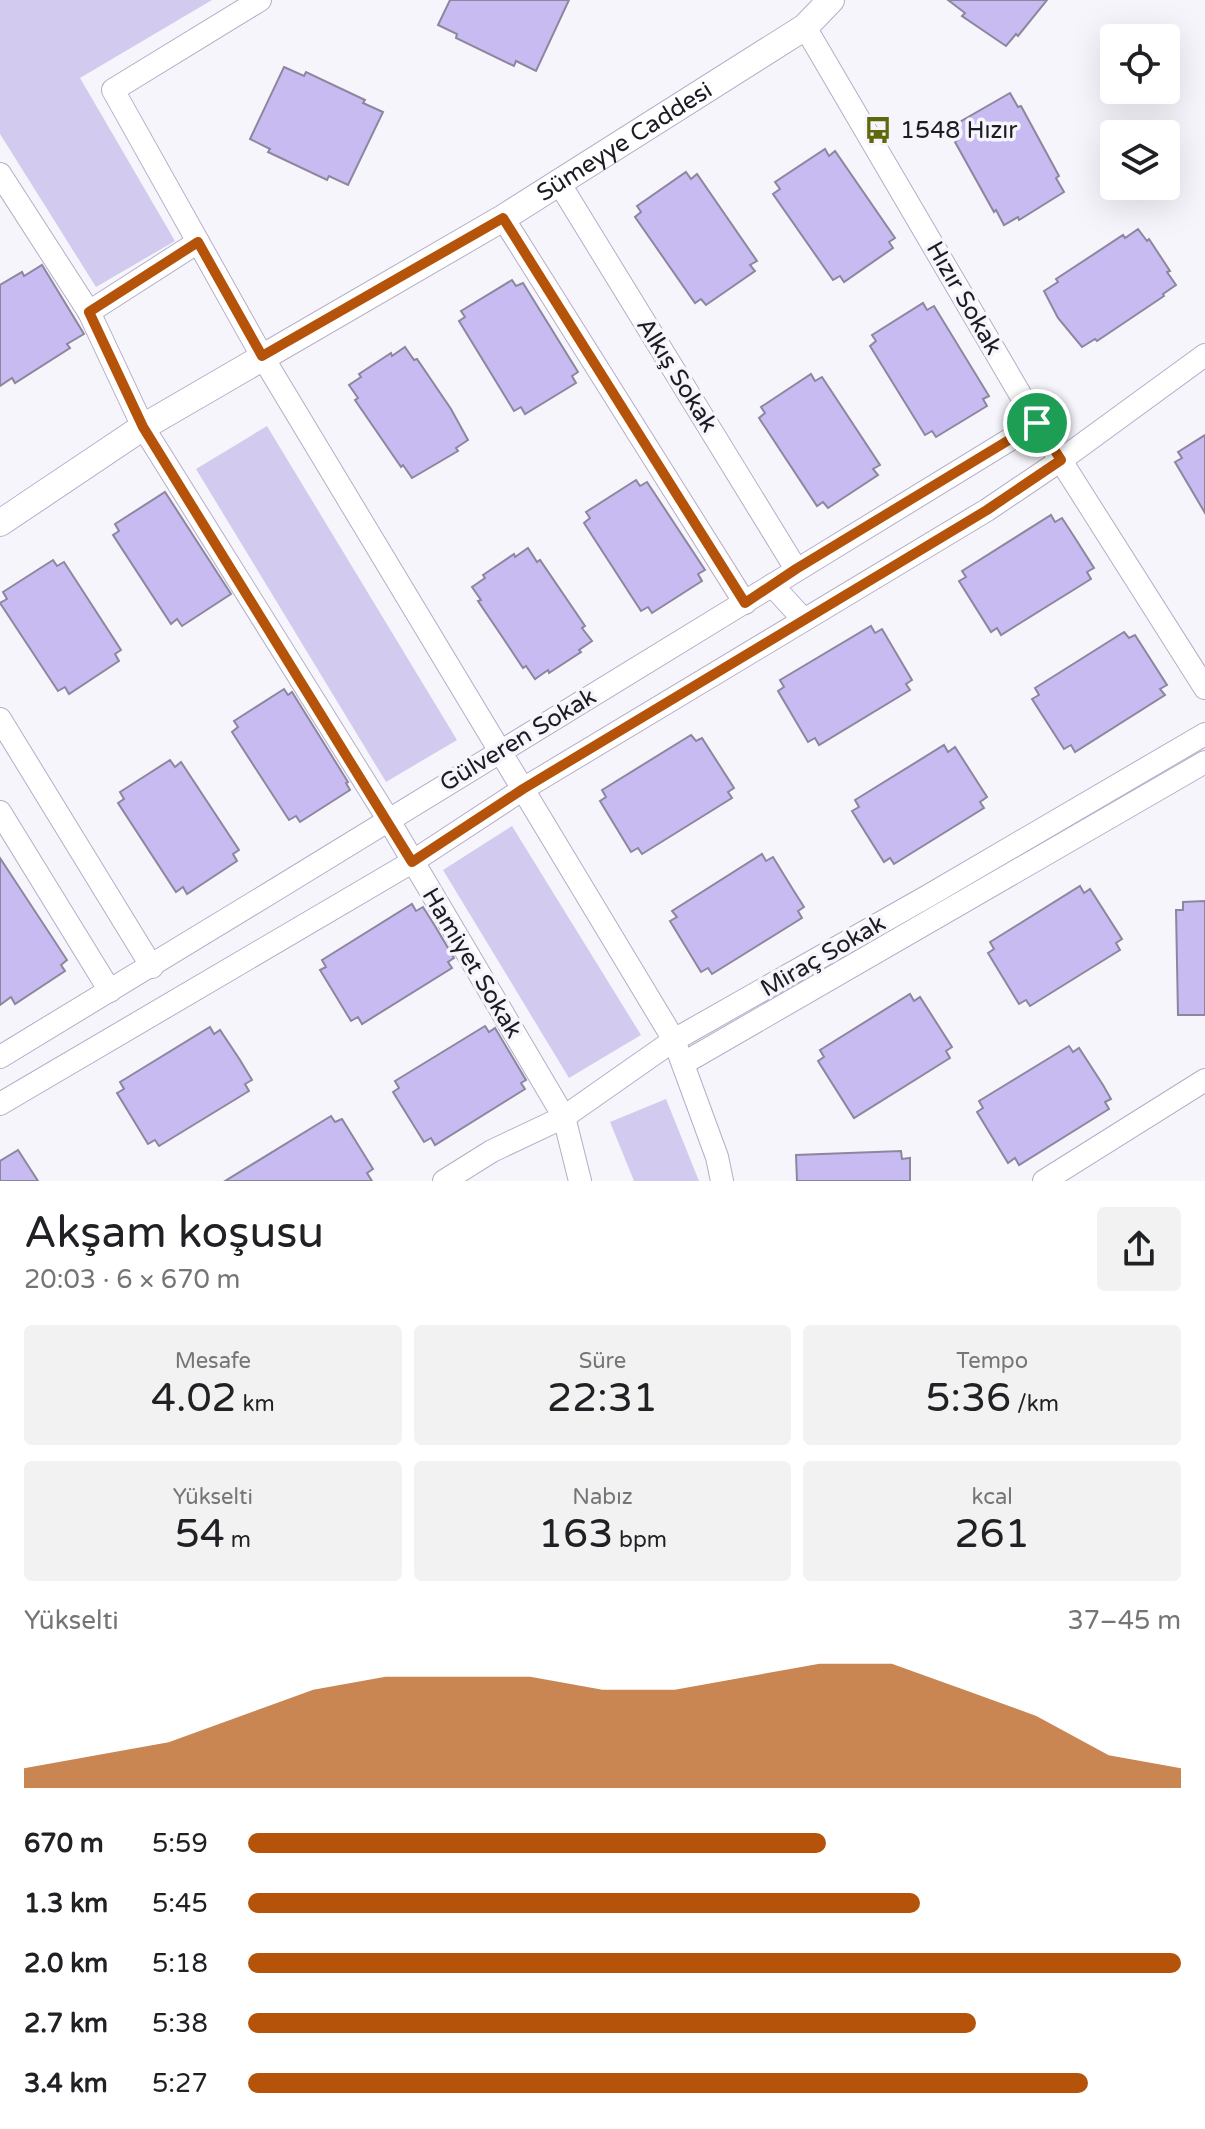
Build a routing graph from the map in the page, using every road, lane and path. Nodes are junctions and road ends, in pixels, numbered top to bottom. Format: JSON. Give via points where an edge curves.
{"nodes":[{"id":1,"x":260,"y":0,"type":"edge"},
{"id":2,"x":831,"y":0,"type":"edge"},
{"id":3,"x":805,"y":27,"type":"junction"},
{"id":4,"x":0,"y":174,"type":"edge"},
{"id":5,"x":558,"y":181,"type":"junction"},
{"id":6,"x":503,"y":218,"type":"junction"},
{"id":7,"x":198,"y":242,"type":"junction"},
{"id":8,"x":89,"y":312,"type":"junction"},
{"id":9,"x":1205,"y":355,"type":"edge"},
{"id":10,"x":262,"y":356,"type":"junction"},
{"id":11,"x":1037,"y":423,"type":"junction"},
{"id":12,"x":143,"y":427,"type":"junction"},
{"id":13,"x":1061,"y":460,"type":"junction"},
{"id":14,"x":0,"y":523,"type":"edge"},
{"id":15,"x":796,"y":569,"type":"junction"},
{"id":16,"x":772,"y":585,"type":"junction"},
{"id":17,"x":745,"y":603,"type":"junction"},
{"id":18,"x":804,"y":620,"type":"junction"},
{"id":19,"x":1205,"y":688,"type":"edge"},
{"id":20,"x":0,"y":719,"type":"edge"},
{"id":21,"x":1205,"y":734,"type":"edge"},
{"id":22,"x":500,"y":750,"type":"junction"},
{"id":23,"x":1205,"y":762,"type":"edge"},
{"id":24,"x":523,"y":789,"type":"junction"},
{"id":25,"x":0,"y":812,"type":"edge"},
{"id":26,"x":388,"y":819,"type":"junction"},
{"id":27,"x":412,"y":862,"type":"junction"},
{"id":28,"x":152,"y":967,"type":"junction"},
{"id":29,"x":110,"y":991,"type":"junction"},
{"id":30,"x":674,"y":1040,"type":"junction"},
{"id":31,"x":0,"y":1057,"type":"edge"},
{"id":32,"x":684,"y":1063,"type":"junction"},
{"id":33,"x":1205,"y":1080,"type":"edge"},
{"id":34,"x":0,"y":1104,"type":"edge"},
{"id":35,"x":564,"y":1117,"type":"junction"},
{"id":36,"x":444,"y":1181,"type":"edge"},
{"id":37,"x":580,"y":1181,"type":"edge"},
{"id":38,"x":722,"y":1181,"type":"edge"},
{"id":39,"x":1044,"y":1181,"type":"edge"}],
"edges":[{"from":1,"to":7,"type":"street","via":[[113,90]]},
{"from":2,"to":3,"type":"street","name":"Sümeyye Caddesi"},
{"from":3,"to":5,"type":"street","name":"Sümeyye Caddesi"},
{"from":3,"to":11,"type":"street","name":"Hızır Sokak"},
{"from":4,"to":8,"type":"street","name":"Hamiyet Sokak"},
{"from":5,"to":6,"type":"street","name":"Sümeyye Caddesi"},
{"from":5,"to":15,"type":"street","name":"Alkış Sokak"},
{"from":6,"to":10,"type":"street","name":"Sümeyye Caddesi"},
{"from":6,"to":17,"type":"street"},
{"from":7,"to":8,"type":"street"},
{"from":7,"to":10,"type":"street"},
{"from":8,"to":12,"type":"street","name":"Hamiyet Sokak"},
{"from":9,"to":13,"type":"street"},
{"from":10,"to":12,"type":"street","name":"Sümeyye Caddesi"},
{"from":10,"to":22,"type":"street"},
{"from":11,"to":13,"type":"street","name":"Hızır Sokak"},
{"from":11,"to":15,"type":"street","name":"Gülveren Sokak"},
{"from":12,"to":14,"type":"street","name":"Sümeyye Caddesi"},
{"from":12,"to":26,"type":"street","name":"Hamiyet Sokak"},
{"from":13,"to":18,"type":"street"},
{"from":13,"to":19,"type":"street","name":"Hızır Sokak"},
{"from":15,"to":16,"type":"street","name":"Gülveren Sokak"},
{"from":16,"to":17,"type":"street","name":"Gülveren Sokak"},
{"from":16,"to":18,"type":"street"},
{"from":17,"to":22,"type":"street","name":"Gülveren Sokak"},
{"from":18,"to":24,"type":"street"},
{"from":20,"to":28,"type":"street"},
{"from":21,"to":30,"type":"street","name":"Miraç Sokak"},
{"from":22,"to":24,"type":"street"},
{"from":22,"to":26,"type":"street","name":"Gülveren Sokak"},
{"from":23,"to":32,"type":"street"},
{"from":24,"to":27,"type":"street"},
{"from":24,"to":30,"type":"street"},
{"from":25,"to":29,"type":"street"},
{"from":26,"to":27,"type":"street","name":"Hamiyet Sokak"},
{"from":26,"to":28,"type":"street","name":"Gülveren Sokak"},
{"from":27,"to":34,"type":"street"},
{"from":27,"to":35,"type":"street","name":"Hamiyet Sokak"},
{"from":28,"to":29,"type":"street","name":"Gülveren Sokak"},
{"from":29,"to":31,"type":"street","name":"Gülveren Sokak"},
{"from":30,"to":32,"type":"street"},
{"from":30,"to":35,"type":"street","name":"Miraç Sokak"},
{"from":32,"to":38,"type":"street"},
{"from":33,"to":39,"type":"street"},
{"from":35,"to":36,"type":"street","name":"Miraç Sokak"},
{"from":35,"to":37,"type":"street","name":"Hamiyet Sokak"}]}
